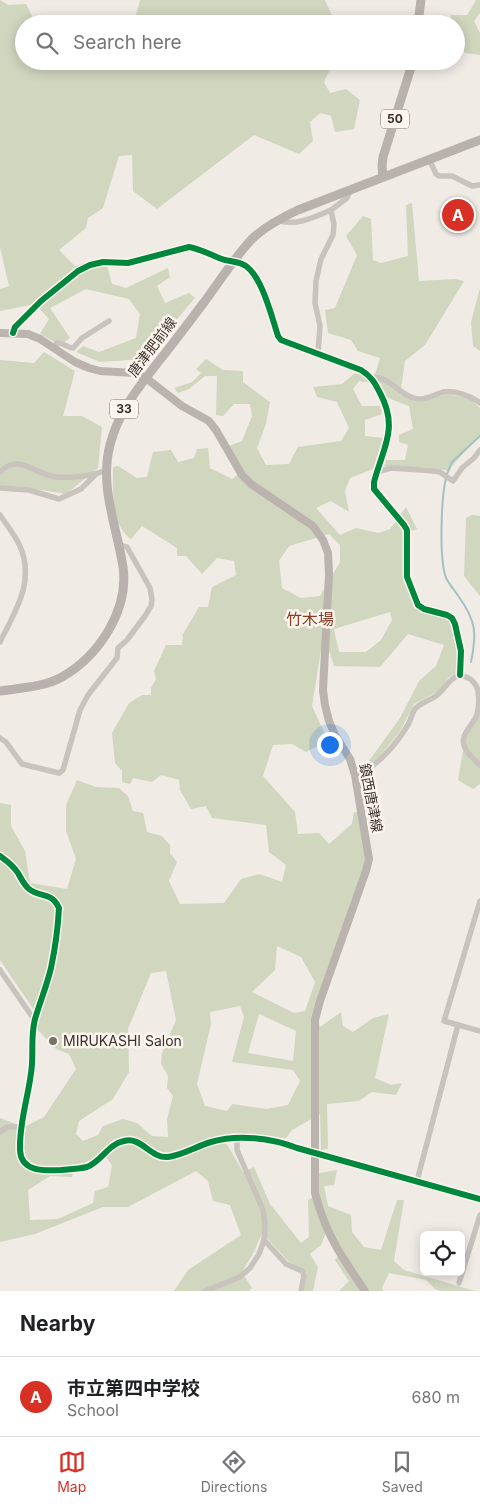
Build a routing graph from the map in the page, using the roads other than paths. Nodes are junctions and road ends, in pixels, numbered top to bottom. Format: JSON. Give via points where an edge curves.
{"nodes":[{"id":1,"x":421,"y":0,"type":"edge"},
{"id":2,"x":419,"y":15,"type":"edge"},
{"id":3,"x":410,"y":70,"type":"edge"},
{"id":4,"x":480,"y":140,"type":"edge"},
{"id":5,"x":430,"y":161,"type":"junction"},
{"id":6,"x":384,"y":177,"type":"junction"},
{"id":7,"x":479,"y":185,"type":"edge"},
{"id":8,"x":351,"y":189,"type":"junction"},
{"id":9,"x":331,"y":210,"type":"junction"},
{"id":10,"x":277,"y":220,"type":"junction"},
{"id":11,"x":234,"y":263,"type":"junction"},
{"id":12,"x":109,"y":321,"type":"dead end"},
{"id":13,"x":0,"y":333,"type":"edge"},
{"id":14,"x":13,"y":333,"type":"junction"},
{"id":15,"x":53,"y":348,"type":"junction"},
{"id":16,"x":318,"y":353,"type":"junction"},
{"id":17,"x":372,"y":377,"type":"junction"},
{"id":18,"x":146,"y":378,"type":"junction"},
{"id":19,"x":480,"y":403,"type":"edge"},
{"id":20,"x":480,"y":450,"type":"edge"},
{"id":21,"x":107,"y":470,"type":"junction"},
{"id":22,"x":0,"y":472,"type":"edge"},
{"id":23,"x":377,"y":472,"type":"junction"},
{"id":24,"x":95,"y":474,"type":"junction"},
{"id":25,"x":0,"y":488,"type":"edge"},
{"id":26,"x":0,"y":515,"type":"edge"},
{"id":27,"x":118,"y":544,"type":"junction"},
{"id":28,"x":0,"y":642,"type":"edge"},
{"id":29,"x":460,"y":675,"type":"junction"},
{"id":30,"x":0,"y":690,"type":"edge"},
{"id":31,"x":0,"y":738,"type":"edge"},
{"id":32,"x":480,"y":765,"type":"edge"},
{"id":33,"x":355,"y":775,"type":"junction"},
{"id":34,"x":0,"y":856,"type":"edge"},
{"id":35,"x":480,"y":901,"type":"edge"},
{"id":36,"x":0,"y":970,"type":"edge"},
{"id":37,"x":35,"y":1021,"type":"junction"},
{"id":38,"x":458,"y":1025,"type":"junction"},
{"id":39,"x":480,"y":1031,"type":"edge"},
{"id":40,"x":20,"y":1127,"type":"junction"},
{"id":41,"x":0,"y":1132,"type":"edge"},
{"id":42,"x":237,"y":1138,"type":"junction"},
{"id":43,"x":315,"y":1153,"type":"junction"},
{"id":44,"x":417,"y":1181,"type":"junction"},
{"id":45,"x":480,"y":1199,"type":"edge"},
{"id":46,"x":480,"y":1214,"type":"edge"},
{"id":47,"x":264,"y":1240,"type":"junction"},
{"id":48,"x":459,"y":1283,"type":"dead end"},
{"id":49,"x":205,"y":1291,"type":"edge"},
{"id":50,"x":301,"y":1291,"type":"edge"},
{"id":51,"x":365,"y":1291,"type":"edge"}],
"edges":[{"from":1,"to":2,"type":"main road"},
{"from":3,"to":6,"type":"main road","number":"50","via":[[383,157]]},
{"from":4,"to":5,"type":"main road","name":"唐津肥前線","number":"33"},
{"from":5,"to":6,"type":"main road","name":"唐津肥前線","number":"33"},
{"from":5,"to":7,"type":"street","via":[[439,176],[456,177],[472,186]]},
{"from":6,"to":8,"type":"main road","name":"唐津肥前線","number":"33"},
{"from":8,"to":9,"type":"street","via":[[347,198]]},
{"from":8,"to":10,"type":"main road","name":"唐津肥前線","number":"33"},
{"from":9,"to":10,"type":"street","via":[[302,221],[285,223]]},
{"from":9,"to":16,"type":"street","via":[[333,235],[321,259],[316,281],[315,303],[320,326]]},
{"from":10,"to":11,"type":"main road","name":"唐津肥前線","number":"33","via":[[250,241]]},
{"from":11,"to":14,"type":"street","via":[[189,247],[128,263],[90,265],[40,301]]},
{"from":11,"to":16,"type":"street","via":[[248,268],[259,284],[281,340]]},
{"from":11,"to":18,"type":"main road","name":"唐津肥前線","number":"33"},
{"from":12,"to":15,"type":"street","via":[[82,338],[73,348],[57,343]]},
{"from":13,"to":14,"type":"main road"},
{"from":14,"to":15,"type":"main road","via":[[28,334]]},
{"from":15,"to":18,"type":"main road","via":[[89,368],[134,373]]},
{"from":16,"to":17,"type":"street"},
{"from":17,"to":19,"type":"street","via":[[393,384],[409,397],[423,399],[451,392],[472,397]]},
{"from":17,"to":23,"type":"street","via":[[388,410],[390,425]]},
{"from":18,"to":21,"type":"main road","name":"唐津肥前線","number":"33","via":[[118,420],[109,446]]},
{"from":18,"to":33,"type":"main road","name":"鎮西唐津線","via":[[182,406],[209,421],[242,475],[313,526],[323,540],[328,553],[329,574],[325,705],[335,735],[350,759]]},
{"from":20,"to":23,"type":"street","via":[[453,481],[434,470],[391,468]]},
{"from":21,"to":24,"type":"street"},
{"from":21,"to":27,"type":"main road","name":"唐津肥前線","number":"33","via":[[109,506]]},
{"from":22,"to":24,"type":"street","via":[[19,464],[57,477]]},
{"from":23,"to":29,"type":"street","via":[[374,489],[406,530],[407,577],[418,605],[424,610],[447,615],[455,624],[461,651]]},
{"from":24,"to":25,"type":"street","via":[[80,489],[59,499],[29,490]]},
{"from":26,"to":28,"type":"street","via":[[19,543],[27,572],[15,612]]},
{"from":27,"to":30,"type":"main road","name":"唐津肥前線","number":"33","via":[[123,591],[117,615],[103,640],[84,661],[62,677],[40,685]]},
{"from":27,"to":31,"type":"street","via":[[127,547],[136,561],[152,594],[151,606],[118,648],[117,658],[88,694],[80,710],[63,770],[58,773],[22,764]]},
{"from":29,"to":32,"type":"street","via":[[477,687],[476,716],[463,744]]},
{"from":29,"to":33,"type":"street","via":[[451,679],[441,693],[414,710],[400,736],[372,768]]},
{"from":33,"to":43,"type":"main road","name":"鎮西唐津線","via":[[369,859],[315,1020]]},
{"from":34,"to":37,"type":"street","via":[[12,866],[26,887],[32,892],[47,895],[56,901],[59,908],[51,968]]},
{"from":35,"to":38,"type":"street","via":[[444,1021]]},
{"from":36,"to":37,"type":"street"},
{"from":37,"to":40,"type":"street","via":[[30,1076]]},
{"from":38,"to":39,"type":"street"},
{"from":38,"to":44,"type":"street"},
{"from":40,"to":41,"type":"street","via":[[6,1127]]},
{"from":40,"to":42,"type":"street","via":[[20,1156],[30,1168],[40,1170],[88,1166],[114,1144],[125,1140],[138,1142],[156,1155],[166,1157],[211,1142]]},
{"from":42,"to":43,"type":"street","via":[[283,1142]]},
{"from":42,"to":47,"type":"street","via":[[237,1150],[263,1210],[266,1224]]},
{"from":43,"to":44,"type":"street"},
{"from":43,"to":51,"type":"main road","name":"鎮西唐津線","via":[[315,1194],[321,1214],[338,1252]]},
{"from":44,"to":45,"type":"street"},
{"from":46,"to":48,"type":"street"},
{"from":47,"to":49,"type":"street","via":[[250,1268],[240,1277]]},
{"from":47,"to":50,"type":"street","via":[[286,1264],[302,1271]]}]}
